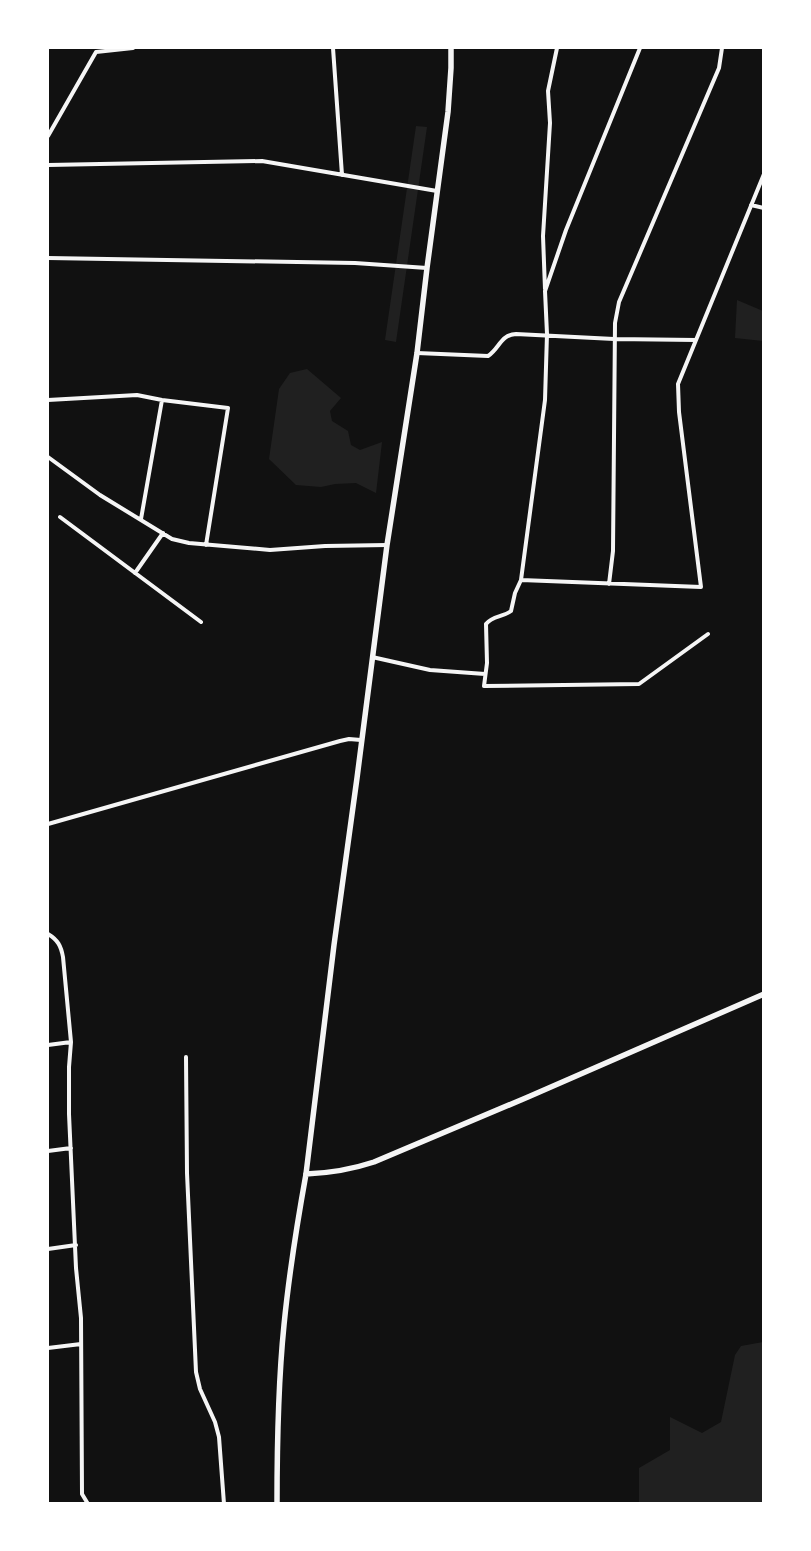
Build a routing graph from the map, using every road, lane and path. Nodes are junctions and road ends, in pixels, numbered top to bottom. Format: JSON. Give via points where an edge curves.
{"nodes":[{"id":1,"x":133,"y":48,"type":"edge"},
{"id":2,"x":333,"y":48,"type":"edge"},
{"id":3,"x":451,"y":48,"type":"edge"},
{"id":4,"x":557,"y":48,"type":"edge"},
{"id":5,"x":640,"y":48,"type":"edge"},
{"id":6,"x":722,"y":48,"type":"edge"},
{"id":7,"x":48,"y":136,"type":"edge"},
{"id":8,"x":48,"y":165,"type":"edge"},
{"id":9,"x":764,"y":174,"type":"edge"},
{"id":10,"x":342,"y":175,"type":"junction"},
{"id":11,"x":437,"y":191,"type":"junction"},
{"id":12,"x":751,"y":205,"type":"junction"},
{"id":13,"x":764,"y":208,"type":"edge"},
{"id":14,"x":48,"y":258,"type":"edge"},
{"id":15,"x":427,"y":268,"type":"junction"},
{"id":16,"x":546,"y":291,"type":"junction"},
{"id":17,"x":547,"y":334,"type":"junction"},
{"id":18,"x":614,"y":338,"type":"junction"},
{"id":19,"x":696,"y":340,"type":"junction"},
{"id":20,"x":417,"y":353,"type":"junction"},
{"id":21,"x":48,"y":400,"type":"edge"},
{"id":22,"x":162,"y":400,"type":"junction"},
{"id":23,"x":48,"y":457,"type":"edge"},
{"id":24,"x":60,"y":517,"type":"dead end"},
{"id":25,"x":140,"y":519,"type":"junction"},
{"id":26,"x":163,"y":533,"type":"junction"},
{"id":27,"x":206,"y":545,"type":"junction"},
{"id":28,"x":386,"y":545,"type":"junction"},
{"id":29,"x":135,"y":573,"type":"junction"},
{"id":30,"x":521,"y":580,"type":"junction"},
{"id":31,"x":609,"y":584,"type":"junction"},
{"id":32,"x":201,"y":622,"type":"dead end"},
{"id":33,"x":708,"y":634,"type":"dead end"},
{"id":34,"x":372,"y":657,"type":"junction"},
{"id":35,"x":485,"y":674,"type":"junction"},
{"id":36,"x":361,"y":740,"type":"junction"},
{"id":37,"x":48,"y":824,"type":"edge"},
{"id":38,"x":48,"y":934,"type":"edge"},
{"id":39,"x":764,"y":994,"type":"edge"},
{"id":40,"x":71,"y":1042,"type":"junction"},
{"id":41,"x":48,"y":1045,"type":"edge"},
{"id":42,"x":186,"y":1057,"type":"dead end"},
{"id":43,"x":71,"y":1148,"type":"junction"},
{"id":44,"x":48,"y":1151,"type":"edge"},
{"id":45,"x":306,"y":1174,"type":"junction"},
{"id":46,"x":76,"y":1245,"type":"junction"},
{"id":47,"x":48,"y":1249,"type":"edge"},
{"id":48,"x":81,"y":1344,"type":"junction"},
{"id":49,"x":48,"y":1348,"type":"edge"},
{"id":50,"x":88,"y":1504,"type":"edge"},
{"id":51,"x":224,"y":1504,"type":"edge"},
{"id":52,"x":277,"y":1504,"type":"edge"}],
"edges":[{"from":1,"to":7,"type":"street","via":[[96,52]]},
{"from":2,"to":10,"type":"street"},
{"from":3,"to":11,"type":"main road","via":[[448,112]]},
{"from":4,"to":16,"type":"street","via":[[548,91],[550,123],[543,236]]},
{"from":5,"to":16,"type":"street","via":[[566,230]]},
{"from":6,"to":18,"type":"street","via":[[719,68],[619,302]]},
{"from":8,"to":10,"type":"street","via":[[262,162]]},
{"from":9,"to":12,"type":"street"},
{"from":10,"to":11,"type":"street"},
{"from":11,"to":15,"type":"main road"},
{"from":12,"to":13,"type":"street"},
{"from":12,"to":19,"type":"street"},
{"from":14,"to":15,"type":"street","via":[[354,263]]},
{"from":15,"to":20,"type":"main road"},
{"from":16,"to":17,"type":"street"},
{"from":17,"to":18,"type":"street"},
{"from":17,"to":20,"type":"street","via":[[509,334],[488,356]]},
{"from":17,"to":30,"type":"street","via":[[545,400]]},
{"from":18,"to":19,"type":"street"},
{"from":18,"to":31,"type":"street","via":[[613,550]]},
{"from":19,"to":31,"type":"street","via":[[678,384],[701,587]]},
{"from":20,"to":28,"type":"main road"},
{"from":21,"to":22,"type":"street","via":[[137,395]]},
{"from":22,"to":25,"type":"street"},
{"from":22,"to":27,"type":"street","via":[[228,408]]},
{"from":23,"to":25,"type":"street"},
{"from":24,"to":29,"type":"street"},
{"from":25,"to":26,"type":"street"},
{"from":26,"to":27,"type":"street","via":[[172,539]]},
{"from":26,"to":29,"type":"street"},
{"from":27,"to":28,"type":"street","via":[[270,550]]},
{"from":28,"to":34,"type":"main road"},
{"from":29,"to":32,"type":"street"},
{"from":30,"to":31,"type":"street"},
{"from":30,"to":35,"type":"street","via":[[511,611],[490,619],[486,624]]},
{"from":33,"to":35,"type":"street","via":[[639,684],[484,686]]},
{"from":34,"to":35,"type":"street","via":[[430,670]]},
{"from":34,"to":36,"type":"main road"},
{"from":36,"to":37,"type":"street","via":[[333,743]]},
{"from":36,"to":45,"type":"main road"},
{"from":38,"to":40,"type":"street","via":[[61,947]]},
{"from":39,"to":45,"type":"main road","via":[[374,1162],[333,1173]]},
{"from":40,"to":41,"type":"street"},
{"from":40,"to":43,"type":"street"},
{"from":42,"to":51,"type":"street","via":[[187,1174],[196,1372],[219,1437]]},
{"from":43,"to":44,"type":"street"},
{"from":43,"to":46,"type":"street"},
{"from":45,"to":52,"type":"main road","via":[[284,1326]]},
{"from":46,"to":47,"type":"street"},
{"from":46,"to":48,"type":"street"},
{"from":48,"to":49,"type":"street"},
{"from":48,"to":50,"type":"street","via":[[82,1494]]}]}
